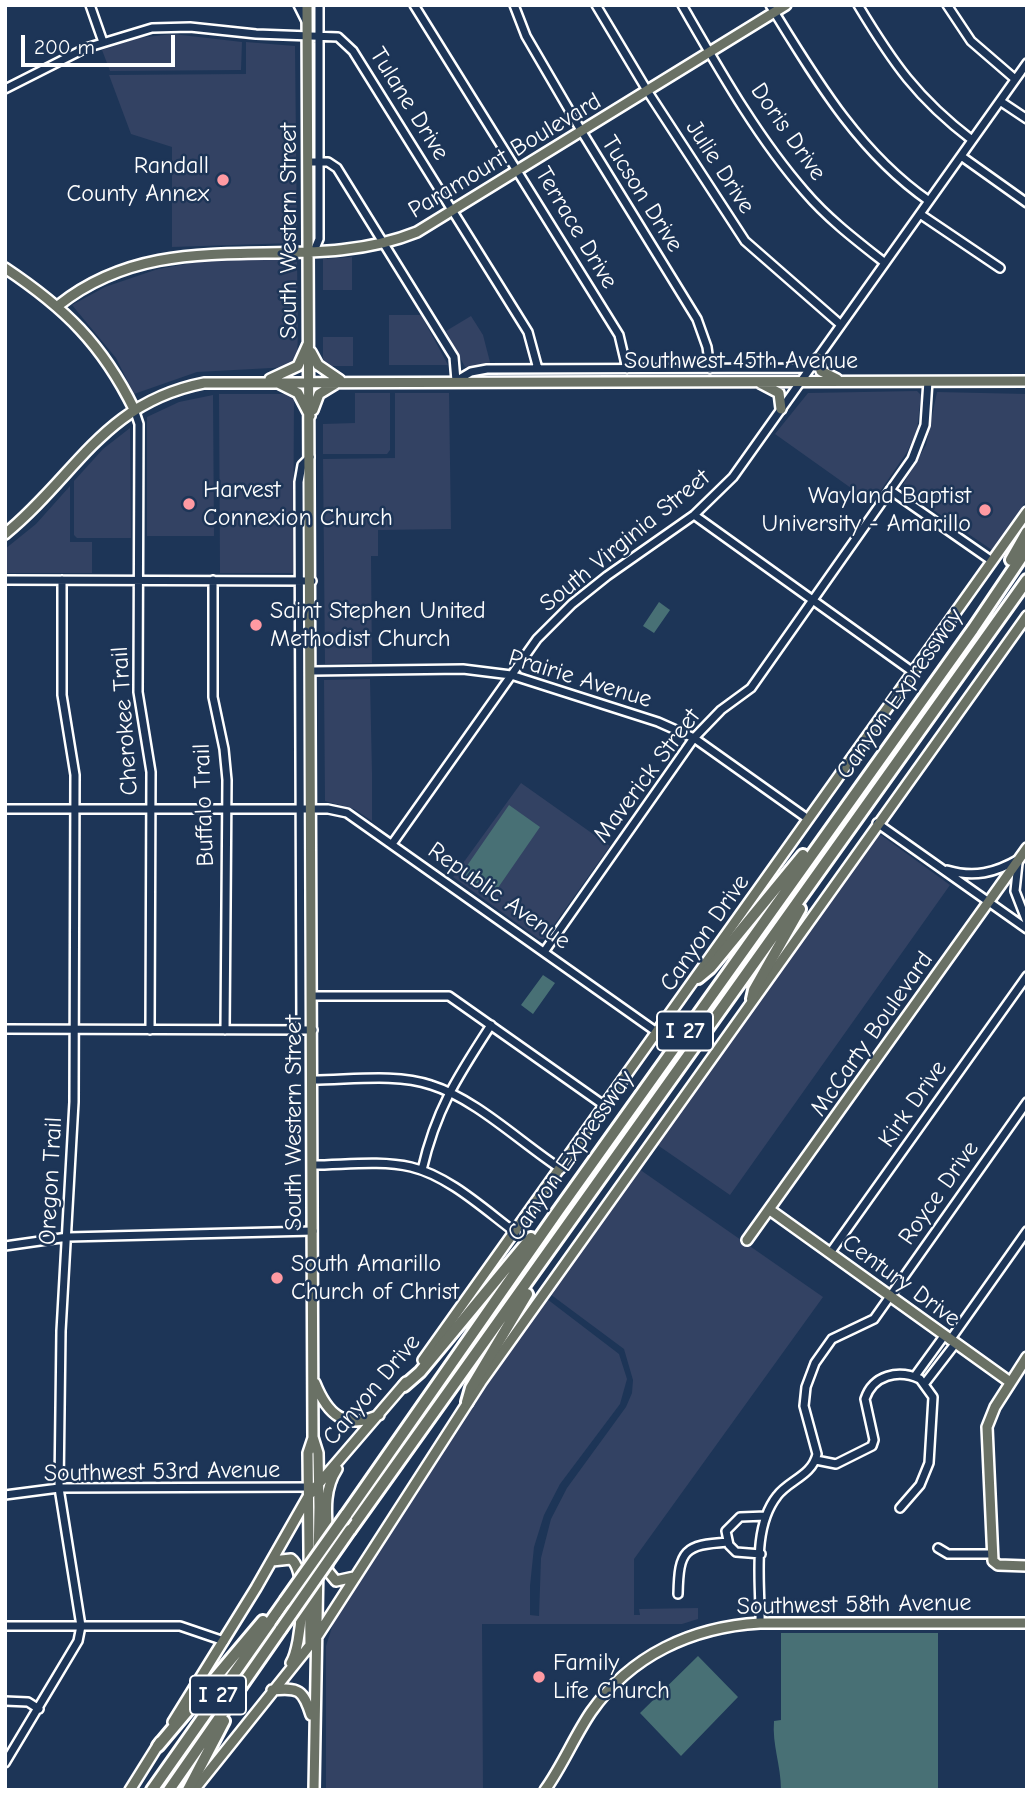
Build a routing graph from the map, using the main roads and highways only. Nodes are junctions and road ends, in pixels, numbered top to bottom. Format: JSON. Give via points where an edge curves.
{"nodes":[{"id":1,"x":307,"y":5,"type":"edge"},
{"id":2,"x":786,"y":5,"type":"edge"},
{"id":3,"x":772,"y":9,"type":"edge"},
{"id":4,"x":311,"y":251,"type":"junction"},
{"id":5,"x":5,"y":268,"type":"edge"},
{"id":6,"x":59,"y":305,"type":"junction"},
{"id":7,"x":309,"y":344,"type":"junction"},
{"id":8,"x":818,"y":358,"type":"road end"},
{"id":9,"x":270,"y":381,"type":"junction"},
{"id":10,"x":310,"y":381,"type":"junction"},
{"id":11,"x":342,"y":381,"type":"junction"},
{"id":12,"x":755,"y":381,"type":"junction"},
{"id":13,"x":842,"y":381,"type":"junction"},
{"id":14,"x":1027,"y":381,"type":"edge"},
{"id":15,"x":134,"y":409,"type":"junction"},
{"id":16,"x":781,"y":409,"type":"road end"},
{"id":17,"x":310,"y":417,"type":"junction"},
{"id":18,"x":1027,"y":512,"type":"edge"},
{"id":19,"x":1027,"y":532,"type":"edge"},
{"id":20,"x":5,"y":534,"type":"edge"},
{"id":21,"x":1027,"y":549,"type":"edge"},
{"id":22,"x":1027,"y":580,"type":"edge"},
{"id":23,"x":998,"y":588,"type":"junction"},
{"id":24,"x":1027,"y":591,"type":"edge"},
{"id":25,"x":1027,"y":616,"type":"edge"},
{"id":26,"x":970,"y":660,"type":"junction"},
{"id":27,"x":852,"y":798,"type":"junction"},
{"id":28,"x":1027,"y":848,"type":"edge"},
{"id":29,"x":819,"y":873,"type":"junction"},
{"id":30,"x":698,"y":978,"type":"junction"},
{"id":31,"x":752,"y":999,"type":"junction"},
{"id":32,"x":769,"y":1210,"type":"junction"},
{"id":33,"x":558,"y":1211,"type":"junction"},
{"id":34,"x":747,"y":1240,"type":"dead end"},
{"id":35,"x":538,"y":1267,"type":"junction"},
{"id":36,"x":1027,"y":1357,"type":"edge"},
{"id":37,"x":313,"y":1378,"type":"junction"},
{"id":38,"x":1010,"y":1382,"type":"junction"},
{"id":39,"x":404,"y":1386,"type":"junction"},
{"id":40,"x":467,"y":1402,"type":"junction"},
{"id":41,"x":380,"y":1414,"type":"junction"},
{"id":42,"x":313,"y":1437,"type":"junction"},
{"id":43,"x":352,"y":1447,"type":"junction"},
{"id":44,"x":318,"y":1483,"type":"junction"},
{"id":45,"x":309,"y":1492,"type":"junction"},
{"id":46,"x":272,"y":1561,"type":"junction"},
{"id":47,"x":1027,"y":1566,"type":"edge"},
{"id":48,"x":355,"y":1576,"type":"junction"},
{"id":49,"x":284,"y":1599,"type":"junction"},
{"id":50,"x":1027,"y":1623,"type":"edge"},
{"id":51,"x":317,"y":1635,"type":"junction"},
{"id":52,"x":310,"y":1644,"type":"junction"},
{"id":53,"x":258,"y":1662,"type":"junction"},
{"id":54,"x":314,"y":1675,"type":"junction"},
{"id":55,"x":272,"y":1690,"type":"junction"},
{"id":56,"x":314,"y":1727,"type":"junction"},
{"id":57,"x":158,"y":1746,"type":"junction"},
{"id":58,"x":130,"y":1790,"type":"edge"},
{"id":59,"x":152,"y":1790,"type":"edge"},
{"id":60,"x":169,"y":1790,"type":"edge"},
{"id":61,"x":188,"y":1790,"type":"edge"},
{"id":62,"x":194,"y":1790,"type":"edge"},
{"id":63,"x":314,"y":1790,"type":"edge"},
{"id":64,"x":545,"y":1790,"type":"edge"}],
"edges":[{"from":1,"to":4,"type":"main road","name":"South Western Street"},
{"from":2,"to":3,"type":"main road","name":"Paramount Boulevard"},
{"from":3,"to":4,"type":"main road","name":"Paramount Boulevard","via":[[433,225],[384,244]]},
{"from":4,"to":6,"type":"main road","name":"Paramount Boulevard","via":[[180,257],[107,278]]},
{"from":4,"to":7,"type":"main road","name":"South Western Street"},
{"from":5,"to":6,"type":"main road"},
{"from":6,"to":15,"type":"main road","via":[[95,344]]},
{"from":7,"to":9,"type":"main road","via":[[298,366]]},
{"from":7,"to":10,"type":"main road","name":"South Western Street"},
{"from":7,"to":11,"type":"main road","via":[[318,365]]},
{"from":8,"to":13,"type":"main road","via":[[821,371]]},
{"from":9,"to":10,"type":"main road","name":"Southwest 45th Avenue"},
{"from":9,"to":15,"type":"main road","name":"Southwest 45th Avenue","via":[[194,385]]},
{"from":9,"to":17,"type":"main road","via":[[298,393]]},
{"from":10,"to":11,"type":"main road","name":"Southwest 45th Avenue"},
{"from":10,"to":17,"type":"main road","name":"South Western Street"},
{"from":11,"to":12,"type":"main road","name":"Southwest 45th Avenue"},
{"from":11,"to":17,"type":"main road","via":[[319,394]]},
{"from":12,"to":13,"type":"main road","name":"Southwest 45th Avenue"},
{"from":12,"to":16,"type":"main road","via":[[775,389]]},
{"from":13,"to":14,"type":"main road","name":"Southwest 45th Avenue"},
{"from":15,"to":20,"type":"main road","name":"Southwest 45th Avenue","via":[[102,434]]},
{"from":17,"to":37,"type":"main road","name":"South Western Street"},
{"from":18,"to":30,"type":"main road","name":"Canyon Drive"},
{"from":19,"to":23,"type":"highway"},
{"from":21,"to":23,"type":"highway","name":"Canyon Expressway","number":"I 27"},
{"from":22,"to":26,"type":"highway","name":"Canyon Expressway","number":"I 27"},
{"from":23,"to":27,"type":"highway","name":"Canyon Expressway","number":"I 27","via":[[974,629]]},
{"from":24,"to":26,"type":"highway"},
{"from":25,"to":31,"type":"main road"},
{"from":26,"to":29,"type":"highway","name":"Canyon Expressway","number":"I 27"},
{"from":27,"to":30,"type":"highway"},
{"from":27,"to":33,"type":"highway","name":"Canyon Expressway","number":"I 27"},
{"from":28,"to":32,"type":"main road","name":"McCarty Boulevard"},
{"from":29,"to":31,"type":"highway"},
{"from":29,"to":35,"type":"highway","name":"Canyon Expressway","number":"I 27"},
{"from":30,"to":39,"type":"main road","name":"Canyon Drive"},
{"from":31,"to":40,"type":"main road"},
{"from":32,"to":34,"type":"main road","name":"McCarty Boulevard"},
{"from":32,"to":38,"type":"main road","name":"Century Drive"},
{"from":33,"to":39,"type":"highway","via":[[548,1217]]},
{"from":33,"to":49,"type":"highway","name":"Canyon Expressway","number":"I 27","bridge":true},
{"from":35,"to":40,"type":"highway"},
{"from":35,"to":53,"type":"highway","name":"Canyon Expressway","number":"I 27","bridge":true},
{"from":36,"to":38,"type":"main road"},
{"from":37,"to":41,"type":"main road","via":[[326,1409],[338,1416],[360,1420]]},
{"from":37,"to":42,"type":"main road","name":"South Western Street"},
{"from":38,"to":47,"type":"main road","via":[[990,1417],[987,1434],[993,1558],[998,1565]]},
{"from":39,"to":41,"type":"main road","name":"Canyon Drive"},
{"from":40,"to":48,"type":"main road"},
{"from":41,"to":43,"type":"main road","name":"Canyon Drive"},
{"from":42,"to":44,"type":"main road","name":"South Western Street"},
{"from":42,"to":45,"type":"main road","via":[[308,1453]]},
{"from":43,"to":44,"type":"main road","name":"Canyon Drive"},
{"from":43,"to":48,"type":"main road","via":[[329,1487],[327,1570],[336,1581]]},
{"from":44,"to":45,"type":"main road","name":"Canyon Drive"},
{"from":44,"to":51,"type":"main road","name":"South Western Street"},
{"from":45,"to":46,"type":"main road","name":"Canyon Drive"},
{"from":45,"to":52,"type":"main road"},
{"from":46,"to":55,"type":"main road","via":[[291,1559],[301,1573],[298,1647]]},
{"from":46,"to":57,"type":"main road","name":"Canyon Drive"},
{"from":48,"to":51,"type":"main road"},
{"from":49,"to":57,"type":"highway"},
{"from":49,"to":59,"type":"highway","number":"I 27"},
{"from":50,"to":64,"type":"main road","name":"Southwest 58th Avenue","via":[[760,1623],[691,1635],[625,1674],[591,1712]]},
{"from":51,"to":52,"type":"main road"},
{"from":51,"to":54,"type":"main road","name":"South Western Street"},
{"from":52,"to":54,"type":"main road"},
{"from":52,"to":55,"type":"main road"},
{"from":53,"to":60,"type":"highway","name":"Canyon Expressway","number":"I 27"},
{"from":53,"to":61,"type":"highway"},
{"from":54,"to":56,"type":"main road","name":"South Western Street"},
{"from":55,"to":56,"type":"main road","via":[[302,1693]]},
{"from":55,"to":62,"type":"main road"},
{"from":56,"to":63,"type":"main road","name":"South Western Street"},
{"from":57,"to":58,"type":"main road","name":"Canyon Drive"}]}
